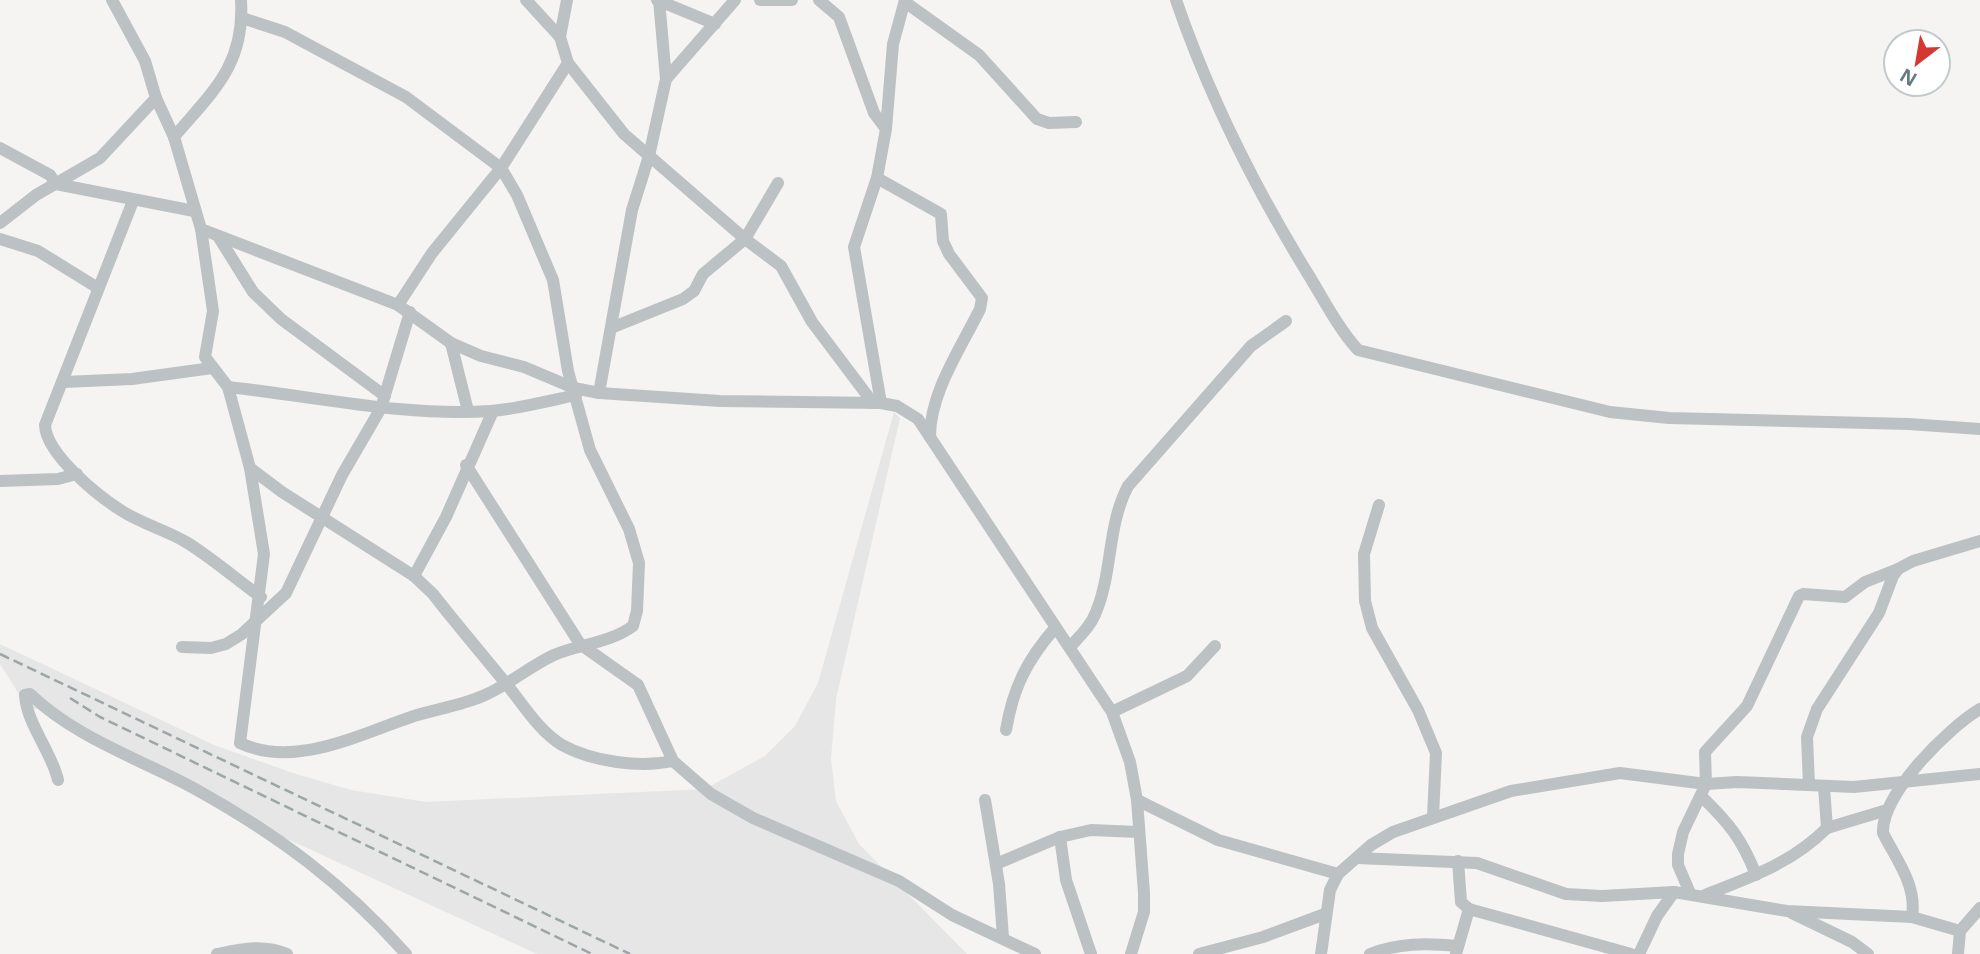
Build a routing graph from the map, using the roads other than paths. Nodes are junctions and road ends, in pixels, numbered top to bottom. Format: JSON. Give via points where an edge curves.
{"nodes":[{"id":1,"x":112,"y":0,"type":"edge"},
{"id":2,"x":241,"y":0,"type":"edge"},
{"id":3,"x":526,"y":0,"type":"edge"},
{"id":4,"x":567,"y":0,"type":"edge"},
{"id":5,"x":658,"y":0,"type":"edge"},
{"id":6,"x":735,"y":0,"type":"edge"},
{"id":7,"x":760,"y":0,"type":"edge"},
{"id":8,"x":792,"y":0,"type":"edge"},
{"id":9,"x":819,"y":0,"type":"edge"},
{"id":10,"x":1176,"y":0,"type":"edge"},
{"id":11,"x":905,"y":1,"type":"edge"},
{"id":12,"x":242,"y":18,"type":"junction"},
{"id":13,"x":715,"y":24,"type":"junction"},
{"id":14,"x":560,"y":37,"type":"junction"},
{"id":15,"x":568,"y":63,"type":"junction"},
{"id":16,"x":666,"y":79,"type":"junction"},
{"id":17,"x":156,"y":98,"type":"junction"},
{"id":18,"x":1076,"y":122,"type":"dead end"},
{"id":19,"x":886,"y":129,"type":"junction"},
{"id":20,"x":174,"y":137,"type":"junction"},
{"id":21,"x":0,"y":148,"type":"edge"},
{"id":22,"x":649,"y":156,"type":"junction"},
{"id":23,"x":501,"y":168,"type":"junction"},
{"id":24,"x":877,"y":178,"type":"junction"},
{"id":25,"x":779,"y":183,"type":"dead end"},
{"id":26,"x":56,"y":184,"type":"junction"},
{"id":27,"x":132,"y":201,"type":"junction"},
{"id":28,"x":194,"y":211,"type":"junction"},
{"id":29,"x":0,"y":223,"type":"edge"},
{"id":30,"x":201,"y":229,"type":"junction"},
{"id":31,"x":218,"y":236,"type":"junction"},
{"id":32,"x":0,"y":239,"type":"edge"},
{"id":33,"x":745,"y":239,"type":"junction"},
{"id":34,"x":97,"y":288,"type":"junction"},
{"id":35,"x":398,"y":304,"type":"junction"},
{"id":36,"x":410,"y":312,"type":"junction"},
{"id":37,"x":1286,"y":321,"type":"dead end"},
{"id":38,"x":611,"y":328,"type":"junction"},
{"id":39,"x":451,"y":343,"type":"junction"},
{"id":40,"x":212,"y":368,"type":"junction"},
{"id":41,"x":64,"y":382,"type":"junction"},
{"id":42,"x":228,"y":387,"type":"junction"},
{"id":43,"x":575,"y":392,"type":"junction"},
{"id":44,"x":599,"y":393,"type":"junction"},
{"id":45,"x":383,"y":402,"type":"junction"},
{"id":46,"x":877,"y":403,"type":"junction"},
{"id":47,"x":468,"y":411,"type":"junction"},
{"id":48,"x":493,"y":411,"type":"junction"},
{"id":49,"x":1980,"y":429,"type":"edge"},
{"id":50,"x":930,"y":438,"type":"junction"},
{"id":51,"x":466,"y":465,"type":"junction"},
{"id":52,"x":250,"y":468,"type":"junction"},
{"id":53,"x":77,"y":474,"type":"junction"},
{"id":54,"x":0,"y":481,"type":"edge"},
{"id":55,"x":1379,"y":505,"type":"dead end"},
{"id":56,"x":322,"y":517,"type":"junction"},
{"id":57,"x":1980,"y":541,"type":"edge"},
{"id":58,"x":1898,"y":569,"type":"junction"},
{"id":59,"x":414,"y":576,"type":"junction"},
{"id":60,"x":261,"y":597,"type":"junction"},
{"id":61,"x":256,"y":618,"type":"junction"},
{"id":62,"x":1055,"y":628,"type":"junction"},
{"id":63,"x":580,"y":644,"type":"junction"},
{"id":64,"x":1215,"y":646,"type":"dead end"},
{"id":65,"x":182,"y":647,"type":"dead end"},
{"id":66,"x":1070,"y":647,"type":"junction"},
{"id":67,"x":506,"y":684,"type":"junction"},
{"id":68,"x":1980,"y":709,"type":"edge"},
{"id":69,"x":1112,"y":712,"type":"junction"},
{"id":70,"x":1006,"y":730,"type":"dead end"},
{"id":71,"x":673,"y":761,"type":"junction"},
{"id":72,"x":1980,"y":774,"type":"edge"},
{"id":73,"x":1908,"y":779,"type":"junction"},
{"id":74,"x":58,"y":780,"type":"dead end"},
{"id":75,"x":1809,"y":785,"type":"junction"},
{"id":76,"x":1824,"y":786,"type":"junction"},
{"id":77,"x":1704,"y":790,"type":"junction"},
{"id":78,"x":985,"y":800,"type":"dead end"},
{"id":79,"x":1137,"y":800,"type":"junction"},
{"id":80,"x":1887,"y":810,"type":"junction"},
{"id":81,"x":1433,"y":817,"type":"junction"},
{"id":82,"x":1828,"y":828,"type":"junction"},
{"id":83,"x":1138,"y":832,"type":"junction"},
{"id":84,"x":1060,"y":837,"type":"junction"},
{"id":85,"x":1357,"y":858,"type":"junction"},
{"id":86,"x":1458,"y":861,"type":"junction"},
{"id":87,"x":996,"y":864,"type":"junction"},
{"id":88,"x":1338,"y":874,"type":"junction"},
{"id":89,"x":1756,"y":875,"type":"junction"},
{"id":90,"x":1674,"y":892,"type":"junction"},
{"id":91,"x":1690,"y":893,"type":"junction"},
{"id":92,"x":1705,"y":895,"type":"junction"},
{"id":93,"x":1980,"y":908,"type":"edge"},
{"id":94,"x":1469,"y":909,"type":"junction"},
{"id":95,"x":1787,"y":911,"type":"junction"},
{"id":96,"x":1325,"y":914,"type":"junction"},
{"id":97,"x":1912,"y":917,"type":"junction"},
{"id":98,"x":1960,"y":931,"type":"junction"},
{"id":99,"x":1003,"y":937,"type":"junction"},
{"id":100,"x":1456,"y":950,"type":"edge"},
{"id":101,"x":217,"y":954,"type":"edge"},
{"id":102,"x":287,"y":954,"type":"edge"},
{"id":103,"x":406,"y":954,"type":"edge"},
{"id":104,"x":1035,"y":954,"type":"edge"},
{"id":105,"x":1091,"y":954,"type":"edge"},
{"id":106,"x":1131,"y":954,"type":"edge"},
{"id":107,"x":1199,"y":954,"type":"edge"},
{"id":108,"x":1321,"y":954,"type":"edge"},
{"id":109,"x":1370,"y":954,"type":"edge"},
{"id":110,"x":1631,"y":954,"type":"edge"},
{"id":111,"x":1639,"y":954,"type":"edge"},
{"id":112,"x":1868,"y":954,"type":"edge"},
{"id":113,"x":1958,"y":954,"type":"edge"}],
"edges":[{"from":1,"to":17,"type":"street","via":[[145,61]]},
{"from":2,"to":12,"type":"street"},
{"from":3,"to":14,"type":"street"},
{"from":4,"to":14,"type":"street"},
{"from":5,"to":13,"type":"street"},
{"from":5,"to":16,"type":"street"},
{"from":6,"to":13,"type":"street"},
{"from":7,"to":8,"type":"street"},
{"from":9,"to":19,"type":"street","via":[[839,17],[874,113]]},
{"from":10,"to":49,"type":"street","via":[[1238,146],[1284,234],[1358,350],[1610,412]]},
{"from":11,"to":18,"type":"street","via":[[979,55],[1037,119]]},
{"from":11,"to":19,"type":"street","via":[[892,44]]},
{"from":12,"to":20,"type":"street","via":[[232,64]]},
{"from":12,"to":23,"type":"street","via":[[306,42],[406,97]]},
{"from":13,"to":16,"type":"street"},
{"from":14,"to":15,"type":"street"},
{"from":15,"to":22,"type":"street","via":[[624,134]]},
{"from":15,"to":23,"type":"street"},
{"from":16,"to":22,"type":"street"},
{"from":17,"to":20,"type":"street"},
{"from":17,"to":26,"type":"street","via":[[100,158]]},
{"from":19,"to":24,"type":"street"},
{"from":20,"to":28,"type":"street"},
{"from":21,"to":26,"type":"street","via":[[50,175]]},
{"from":22,"to":33,"type":"street"},
{"from":22,"to":38,"type":"street","via":[[632,210]]},
{"from":23,"to":35,"type":"street","via":[[432,253]]},
{"from":23,"to":43,"type":"street","via":[[553,280]]},
{"from":24,"to":46,"type":"street","via":[[854,247]]},
{"from":24,"to":50,"type":"street","via":[[941,214],[943,241],[982,298],[940,391]]},
{"from":25,"to":33,"type":"street"},
{"from":26,"to":27,"type":"street"},
{"from":26,"to":29,"type":"street"},
{"from":27,"to":28,"type":"street"},
{"from":27,"to":34,"type":"street"},
{"from":28,"to":30,"type":"street"},
{"from":30,"to":31,"type":"street"},
{"from":30,"to":40,"type":"street","via":[[213,310],[205,357]]},
{"from":31,"to":35,"type":"street"},
{"from":31,"to":45,"type":"street","via":[[253,292]]},
{"from":32,"to":34,"type":"street","via":[[38,251]]},
{"from":33,"to":38,"type":"street","via":[[703,274],[694,291],[683,299]]},
{"from":33,"to":46,"type":"street","via":[[781,266],[812,322]]},
{"from":34,"to":41,"type":"street"},
{"from":35,"to":36,"type":"street"},
{"from":36,"to":39,"type":"street"},
{"from":36,"to":45,"type":"street"},
{"from":37,"to":66,"type":"street","via":[[1251,346],[1128,485],[1118,506],[1096,613]]},
{"from":38,"to":44,"type":"street"},
{"from":39,"to":43,"type":"street","via":[[524,367]]},
{"from":39,"to":47,"type":"street"},
{"from":40,"to":41,"type":"street"},
{"from":40,"to":42,"type":"street"},
{"from":41,"to":53,"type":"street","via":[[45,435]]},
{"from":42,"to":45,"type":"street"},
{"from":42,"to":52,"type":"street"},
{"from":43,"to":44,"type":"street"},
{"from":43,"to":48,"type":"street"},
{"from":43,"to":63,"type":"street","via":[[590,450],[629,529],[639,562],[638,611],[633,626],[607,640]]},
{"from":44,"to":46,"type":"street","via":[[781,404]]},
{"from":45,"to":47,"type":"street"},
{"from":45,"to":56,"type":"street"},
{"from":46,"to":50,"type":"street","via":[[897,406],[918,419]]},
{"from":47,"to":48,"type":"street"},
{"from":48,"to":51,"type":"street"},
{"from":50,"to":62,"type":"street"},
{"from":51,"to":59,"type":"street","via":[[446,517]]},
{"from":51,"to":63,"type":"street"},
{"from":52,"to":56,"type":"street"},
{"from":52,"to":60,"type":"street","via":[[264,554]]},
{"from":53,"to":54,"type":"street"},
{"from":53,"to":60,"type":"street","via":[[124,512],[185,541]]},
{"from":55,"to":81,"type":"street","via":[[1364,554],[1365,601],[1372,628],[1418,710],[1436,753]]},
{"from":56,"to":59,"type":"street"},
{"from":56,"to":61,"type":"street","via":[[294,581]]},
{"from":57,"to":58,"type":"street"},
{"from":58,"to":75,"type":"street","via":[[1879,613],[1817,709],[1807,737]]},
{"from":58,"to":77,"type":"street","via":[[1845,597],[1799,596],[1747,706],[1705,752]]},
{"from":59,"to":67,"type":"street"},
{"from":60,"to":61,"type":"street"},
{"from":61,"to":65,"type":"street","via":[[226,644]]},
{"from":61,"to":67,"type":"street","via":[[240,743],[252,749],[304,751],[482,696]]},
{"from":62,"to":66,"type":"street"},
{"from":62,"to":70,"type":"street","via":[[1021,673]]},
{"from":63,"to":67,"type":"street","via":[[540,661]]},
{"from":63,"to":71,"type":"street","via":[[638,685]]},
{"from":64,"to":69,"type":"street","via":[[1187,676]]},
{"from":66,"to":69,"type":"street"},
{"from":67,"to":71,"type":"street","via":[[536,722],[561,744],[617,761],[656,765]]},
{"from":68,"to":73,"type":"street","via":[[1954,727]]},
{"from":69,"to":79,"type":"street","via":[[1130,762]]},
{"from":71,"to":99,"type":"street","via":[[711,794],[753,818],[898,881],[952,915]]},
{"from":72,"to":73,"type":"street"},
{"from":73,"to":76,"type":"street"},
{"from":73,"to":80,"type":"street"},
{"from":74,"to":103,"type":"street","via":[[34,728],[27,693],[69,725],[269,832],[332,878]]},
{"from":75,"to":76,"type":"street"},
{"from":75,"to":77,"type":"street","via":[[1737,782]]},
{"from":76,"to":82,"type":"street"},
{"from":77,"to":81,"type":"street","via":[[1620,774],[1511,791]]},
{"from":77,"to":89,"type":"street","via":[[1745,845]]},
{"from":77,"to":91,"type":"street","via":[[1678,853]]},
{"from":78,"to":87,"type":"street"},
{"from":79,"to":83,"type":"street"},
{"from":79,"to":88,"type":"street","via":[[1218,841]]},
{"from":80,"to":82,"type":"street"},
{"from":80,"to":97,"type":"street","via":[[1883,833],[1912,887]]},
{"from":81,"to":85,"type":"street","via":[[1392,832]]},
{"from":82,"to":89,"type":"street","via":[[1800,854]]},
{"from":83,"to":84,"type":"street","via":[[1091,830]]},
{"from":83,"to":106,"type":"street","via":[[1144,912]]},
{"from":84,"to":87,"type":"street"},
{"from":84,"to":105,"type":"street","via":[[1066,880]]},
{"from":85,"to":86,"type":"street"},
{"from":85,"to":88,"type":"street"},
{"from":86,"to":90,"type":"street","via":[[1477,863],[1566,894]]},
{"from":86,"to":94,"type":"street","via":[[1461,901]]},
{"from":87,"to":99,"type":"street"},
{"from":88,"to":96,"type":"street"},
{"from":89,"to":92,"type":"street"},
{"from":90,"to":91,"type":"street"},
{"from":90,"to":111,"type":"street"},
{"from":91,"to":92,"type":"street"},
{"from":92,"to":95,"type":"street"},
{"from":93,"to":98,"type":"street"},
{"from":94,"to":100,"type":"street"},
{"from":94,"to":110,"type":"street"},
{"from":95,"to":97,"type":"street"},
{"from":95,"to":112,"type":"street","via":[[1853,942]]},
{"from":96,"to":107,"type":"street"},
{"from":96,"to":108,"type":"street"},
{"from":97,"to":98,"type":"street"},
{"from":98,"to":113,"type":"street"},
{"from":99,"to":104,"type":"street"},
{"from":100,"to":109,"type":"street","via":[[1425,943],[1393,945]]},
{"from":101,"to":102,"type":"street","via":[[251,948]]}]}
